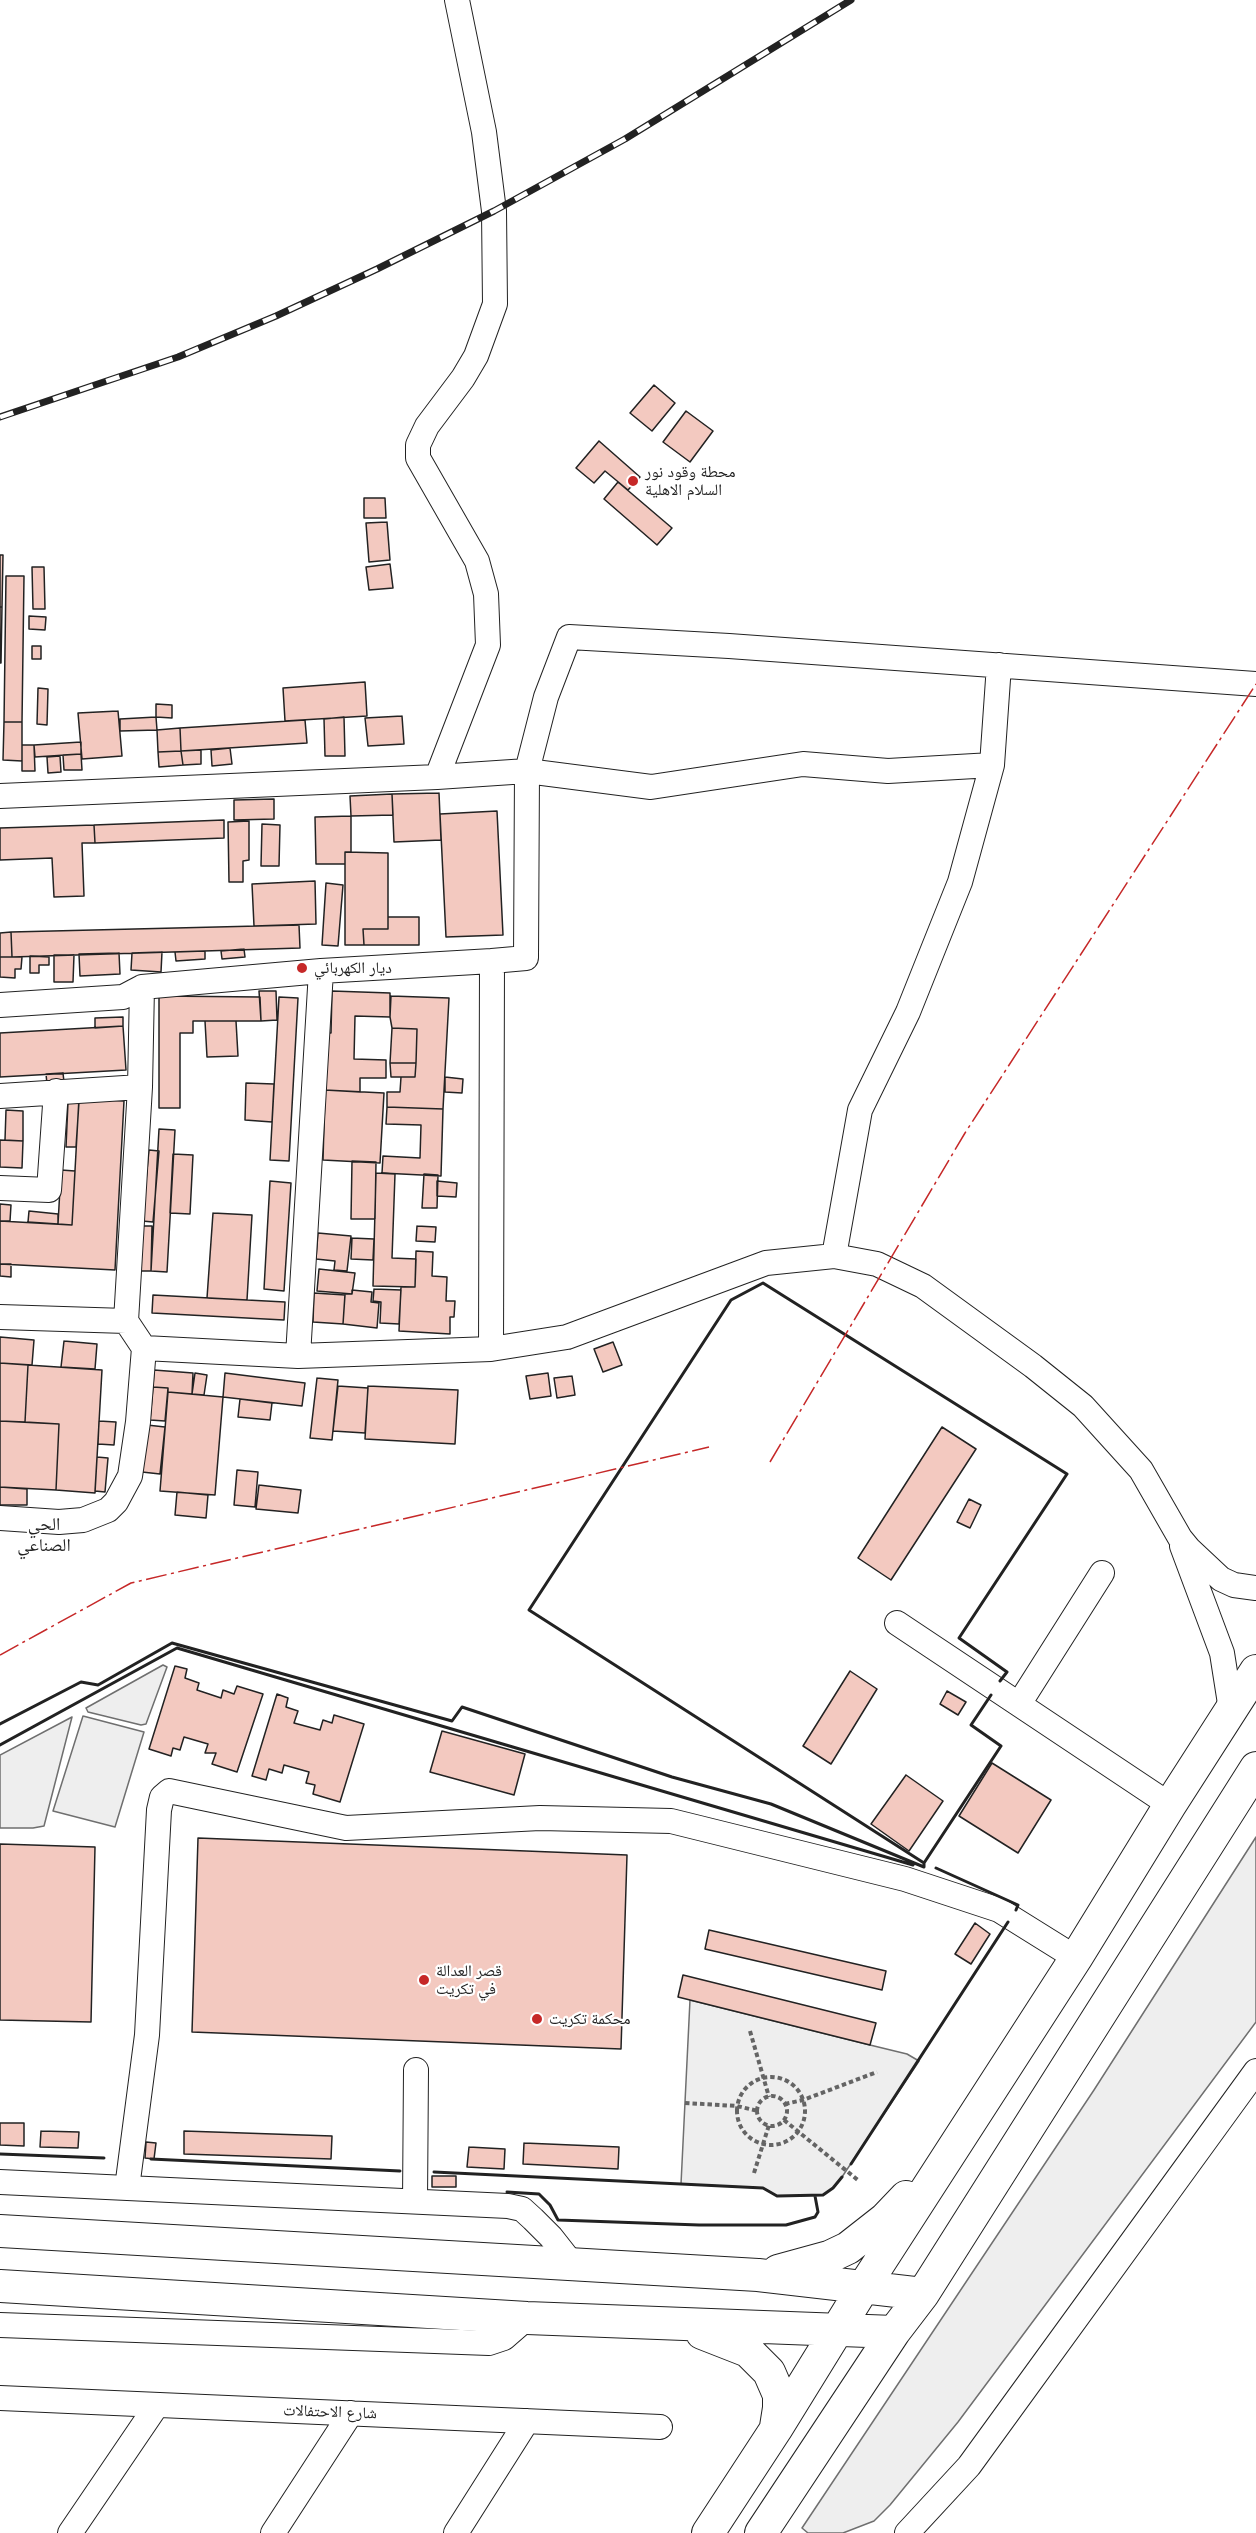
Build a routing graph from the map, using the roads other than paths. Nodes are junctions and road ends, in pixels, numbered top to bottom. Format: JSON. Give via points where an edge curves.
{"nodes":[{"id":1,"x":456,"y":0,"type":"edge"},
{"id":2,"x":999,"y":665,"type":"junction"},
{"id":3,"x":1256,"y":684,"type":"edge"},
{"id":4,"x":993,"y":765,"type":"junction"},
{"id":5,"x":527,"y":771,"type":"junction"},
{"id":6,"x":437,"y":777,"type":"junction"},
{"id":7,"x":0,"y":796,"type":"edge"},
{"id":8,"x":492,"y":961,"type":"junction"},
{"id":9,"x":321,"y":972,"type":"junction"},
{"id":10,"x":142,"y":987,"type":"junction"},
{"id":11,"x":0,"y":1005,"type":"edge"},
{"id":12,"x":140,"y":1087,"type":"junction"},
{"id":13,"x":56,"y":1091,"type":"junction"},
{"id":14,"x":0,"y":1096,"type":"edge"},
{"id":15,"x":0,"y":1188,"type":"edge"},
{"id":16,"x":834,"y":1256,"type":"junction"},
{"id":17,"x":0,"y":1317,"type":"edge"},
{"id":18,"x":126,"y":1321,"type":"junction"},
{"id":19,"x":144,"y":1348,"type":"junction"},
{"id":20,"x":491,"y":1349,"type":"junction"},
{"id":21,"x":298,"y":1356,"type":"junction"},
{"id":22,"x":0,"y":1518,"type":"edge"},
{"id":23,"x":1180,"y":1538,"type":"junction"},
{"id":24,"x":1102,"y":1573,"type":"dead end"},
{"id":25,"x":1256,"y":1588,"type":"edge"},
{"id":26,"x":897,"y":1623,"type":"dead end"},
{"id":27,"x":1256,"y":1671,"type":"edge"},
{"id":28,"x":1019,"y":1704,"type":"junction"},
{"id":29,"x":1231,"y":1710,"type":"junction"},
{"id":30,"x":1256,"y":1768,"type":"edge"},
{"id":31,"x":1170,"y":1805,"type":"junction"},
{"id":32,"x":1076,"y":1958,"type":"junction"},
{"id":33,"x":416,"y":2070,"type":"dead end"},
{"id":34,"x":1256,"y":2071,"type":"edge"},
{"id":35,"x":950,"y":2151,"type":"junction"},
{"id":36,"x":0,"y":2182,"type":"edge"},
{"id":37,"x":127,"y":2188,"type":"junction"},
{"id":38,"x":415,"y":2201,"type":"junction"},
{"id":39,"x":0,"y":2231,"type":"edge"},
{"id":40,"x":573,"y":2265,"type":"junction"},
{"id":41,"x":758,"y":2275,"type":"junction"},
{"id":42,"x":0,"y":2286,"type":"edge"},
{"id":43,"x":862,"y":2288,"type":"junction"},
{"id":44,"x":923,"y":2294,"type":"junction"},
{"id":45,"x":527,"y":2318,"type":"junction"},
{"id":46,"x":0,"y":2325,"type":"edge"},
{"id":47,"x":673,"y":2325,"type":"junction"},
{"id":48,"x":837,"y":2329,"type":"junction"},
{"id":49,"x":894,"y":2332,"type":"junction"},
{"id":50,"x":0,"y":2398,"type":"edge"},
{"id":51,"x":157,"y":2405,"type":"junction"},
{"id":52,"x":351,"y":2413,"type":"junction"},
{"id":53,"x":527,"y":2421,"type":"junction"},
{"id":54,"x":660,"y":2427,"type":"dead end"},
{"id":55,"x":776,"y":2429,"type":"junction"},
{"id":56,"x":914,"y":2531,"type":"edge"},
{"id":57,"x":70,"y":2533,"type":"edge"},
{"id":58,"x":273,"y":2533,"type":"edge"},
{"id":59,"x":456,"y":2533,"type":"edge"},
{"id":60,"x":708,"y":2533,"type":"edge"},
{"id":61,"x":761,"y":2533,"type":"edge"}],
"edges":[{"from":1,"to":6,"type":"street","via":[[484,132],[493,200],[495,304],[476,356],[427,426],[418,445],[418,458],[477,561],[486,594],[488,645]]},
{"from":2,"to":3,"type":"street"},
{"from":2,"to":4,"type":"street"},
{"from":2,"to":5,"type":"street","via":[[569,637],[546,696]]},
{"from":4,"to":5,"type":"street","via":[[888,771],[803,764],[651,787]]},
{"from":4,"to":16,"type":"street","via":[[960,882],[908,1012],[860,1110]]},
{"from":5,"to":6,"type":"street"},
{"from":5,"to":8,"type":"street","via":[[526,958]]},
{"from":6,"to":7,"type":"street"},
{"from":8,"to":9,"type":"street"},
{"from":8,"to":20,"type":"street"},
{"from":9,"to":10,"type":"street"},
{"from":9,"to":21,"type":"street"},
{"from":10,"to":11,"type":"street","via":[[123,997]]},
{"from":10,"to":12,"type":"street"},
{"from":12,"to":13,"type":"street"},
{"from":12,"to":18,"type":"street"},
{"from":13,"to":14,"type":"street"},
{"from":13,"to":15,"type":"street","via":[[49,1190]]},
{"from":16,"to":20,"type":"street","via":[[766,1263],[567,1337]]},
{"from":16,"to":23,"type":"street","via":[[877,1264],[923,1286],[1083,1406],[1142,1470]]},
{"from":17,"to":18,"type":"street"},
{"from":18,"to":19,"type":"street"},
{"from":19,"to":21,"type":"street"},
{"from":19,"to":22,"type":"street","via":[[130,1476],[116,1502],[108,1510],[83,1520]]},
{"from":20,"to":21,"type":"street"},
{"from":23,"to":25,"type":"street","via":[[1221,1579]]},
{"from":23,"to":29,"type":"street","via":[[1222,1653]]},
{"from":24,"to":28,"type":"street"},
{"from":26,"to":28,"type":"street"},
{"from":27,"to":29,"type":"main road"},
{"from":28,"to":31,"type":"street"},
{"from":29,"to":31,"type":"main road"},
{"from":30,"to":44,"type":"main road"},
{"from":31,"to":32,"type":"main road"},
{"from":32,"to":35,"type":"main road"},
{"from":32,"to":37,"type":"street","via":[[999,1910],[905,1878],[671,1821],[540,1818],[346,1828],[169,1791],[162,1797],[159,1810],[147,2035]]},
{"from":33,"to":38,"type":"street"},
{"from":34,"to":56,"type":"street","via":[[969,2466]]},
{"from":35,"to":41,"type":"main road","via":[[885,2219],[848,2248]]},
{"from":35,"to":43,"type":"main road"},
{"from":36,"to":37,"type":"street"},
{"from":37,"to":38,"type":"street"},
{"from":38,"to":40,"type":"street","via":[[522,2209],[551,2236]]},
{"from":39,"to":40,"type":"main road"},
{"from":40,"to":41,"type":"main road"},
{"from":41,"to":43,"type":"main road"},
{"from":42,"to":45,"type":"main road"},
{"from":43,"to":44,"type":"main road"},
{"from":43,"to":48,"type":"main road"},
{"from":44,"to":49,"type":"main road"},
{"from":45,"to":46,"type":"street","via":[[504,2338],[489,2343]]},
{"from":45,"to":47,"type":"main road"},
{"from":47,"to":48,"type":"main road"},
{"from":47,"to":55,"type":"main road","via":[[736,2345],[759,2360],[779,2395]]},
{"from":48,"to":49,"type":"main road"},
{"from":48,"to":55,"type":"main road"},
{"from":49,"to":61,"type":"main road"},
{"from":50,"to":51,"type":"street","name":"شارع الاحتفالات"},
{"from":51,"to":52,"type":"street","name":"شارع الاحتفالات"},
{"from":51,"to":57,"type":"street"},
{"from":52,"to":53,"type":"street","name":"شارع الاحتفالات"},
{"from":52,"to":58,"type":"street"},
{"from":53,"to":54,"type":"street","name":"شارع الاحتفالات"},
{"from":53,"to":59,"type":"street"},
{"from":55,"to":60,"type":"main road"}]}
